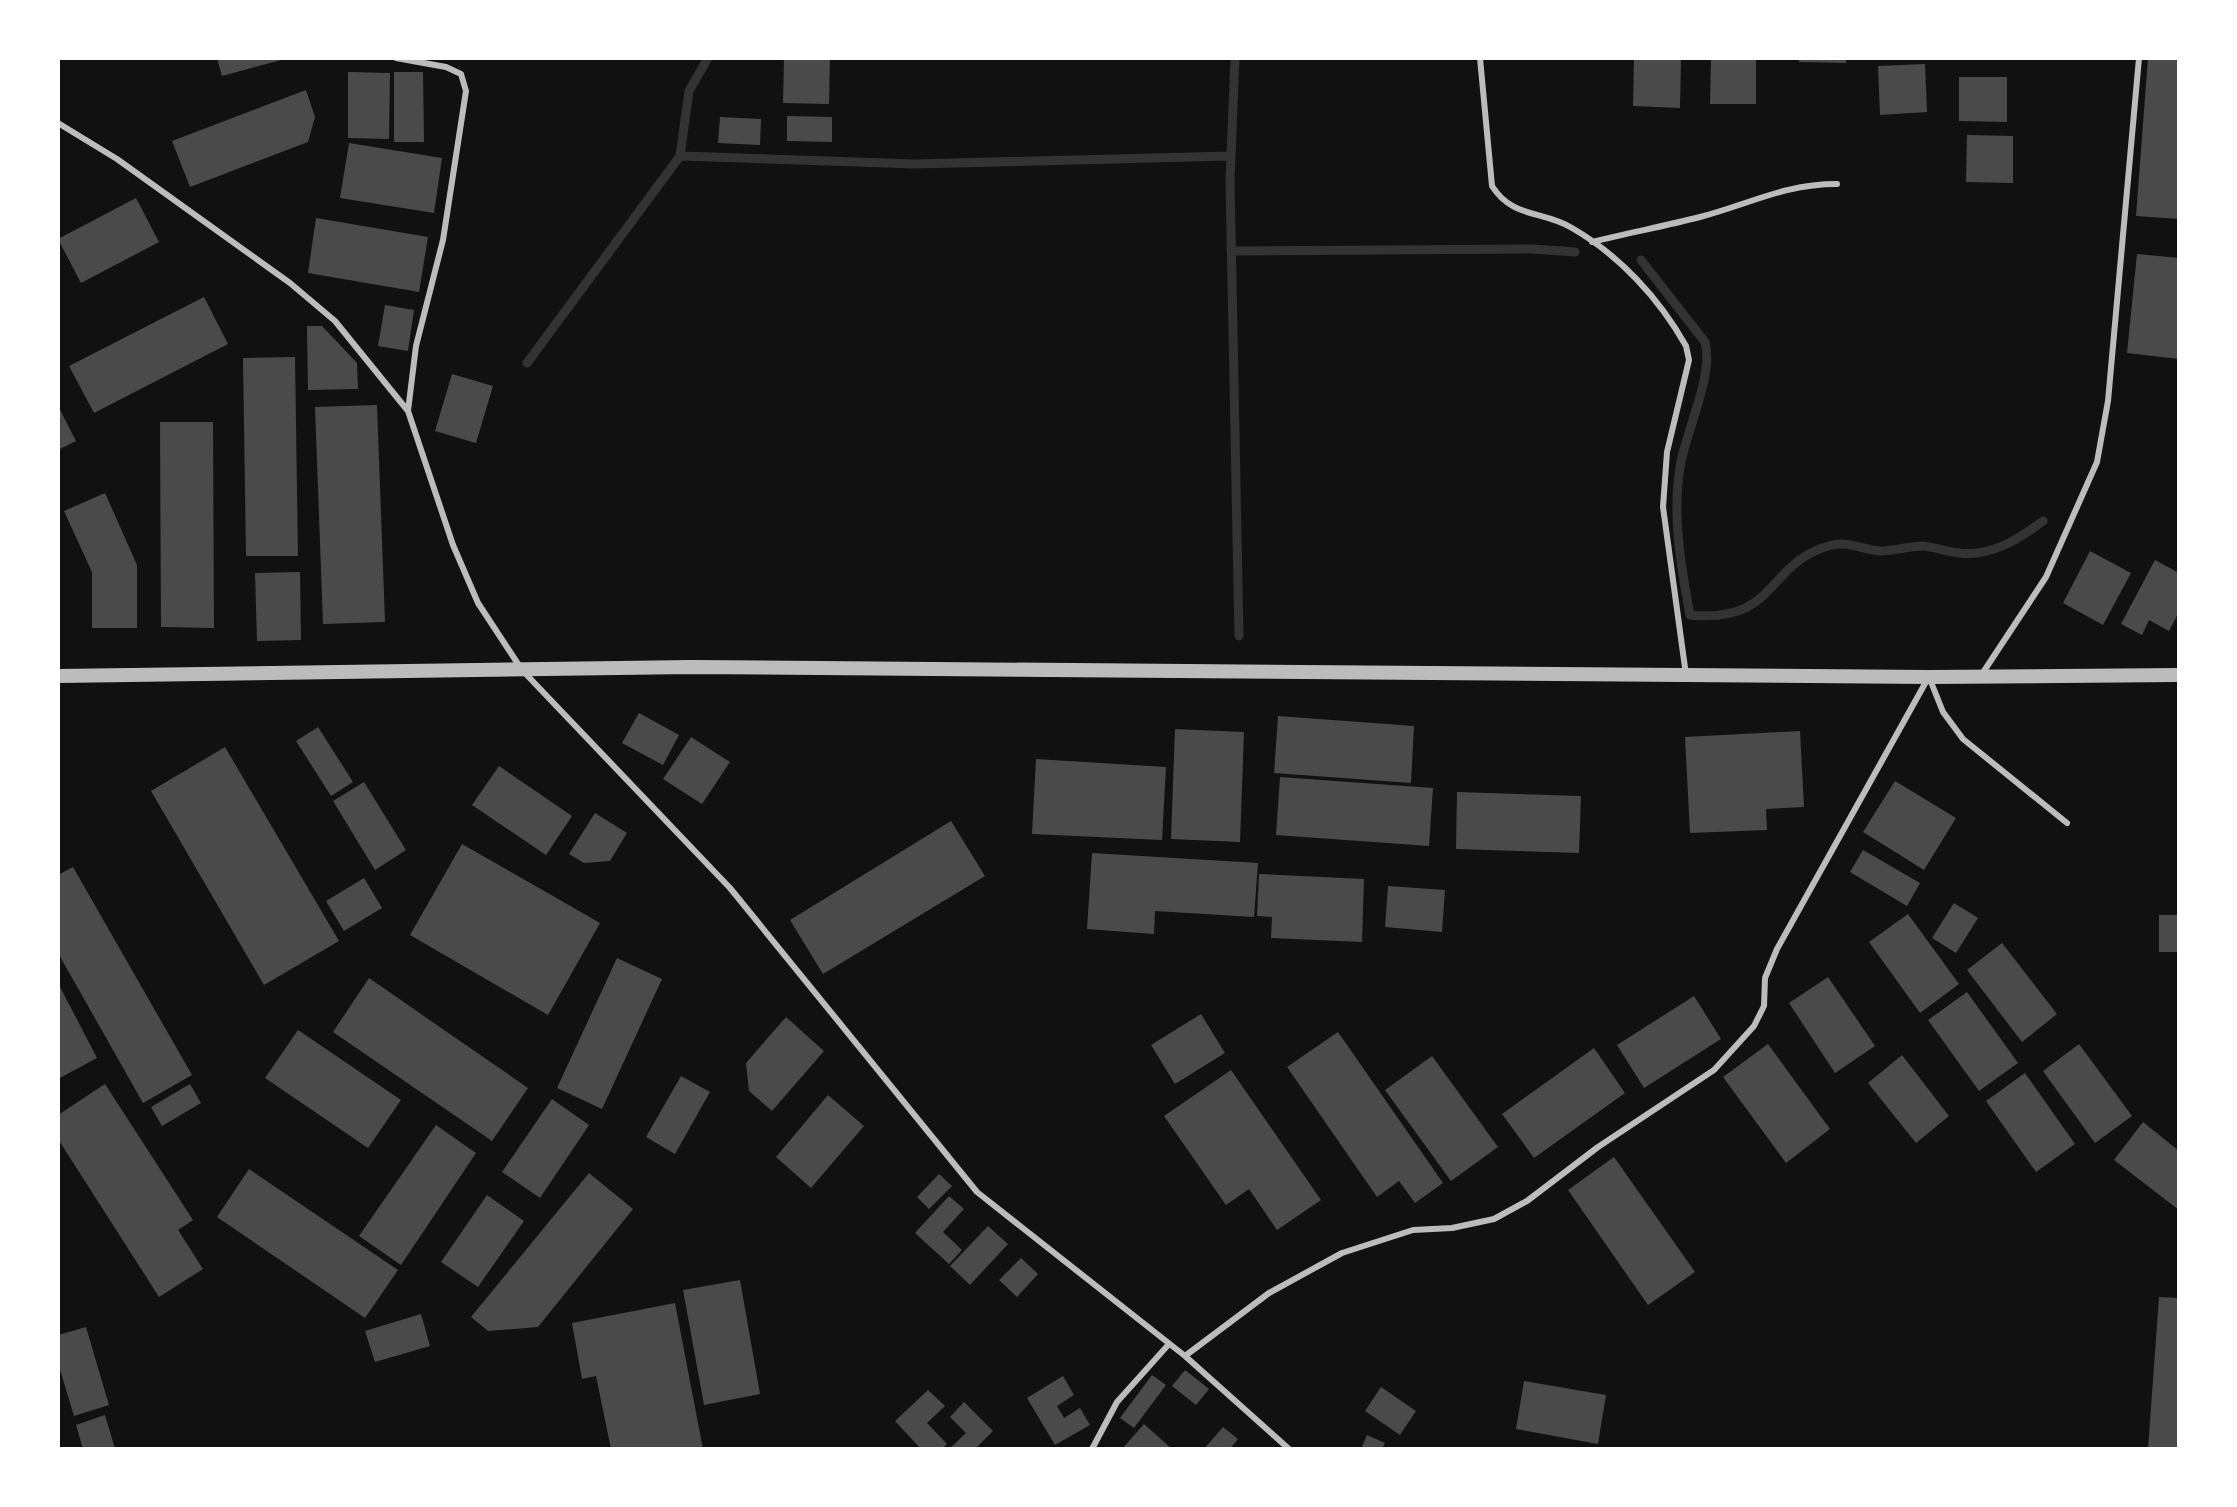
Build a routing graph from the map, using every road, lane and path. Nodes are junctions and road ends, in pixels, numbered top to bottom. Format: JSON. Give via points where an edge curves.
{"nodes":[{"id":1,"x":396,"y":58,"type":"edge"},
{"id":2,"x":1480,"y":58,"type":"edge"},
{"id":3,"x":2139,"y":58,"type":"edge"},
{"id":4,"x":58,"y":123,"type":"edge"},
{"id":5,"x":1837,"y":184,"type":"dead end"},
{"id":6,"x":1592,"y":242,"type":"junction"},
{"id":7,"x":408,"y":411,"type":"junction"},
{"id":8,"x":522,"y":670,"type":"junction"},
{"id":9,"x":1686,"y":675,"type":"junction"},
{"id":10,"x":2179,"y":675,"type":"edge"},
{"id":11,"x":58,"y":676,"type":"edge"},
{"id":12,"x":1981,"y":676,"type":"junction"},
{"id":13,"x":1929,"y":677,"type":"junction"},
{"id":14,"x":2067,"y":823,"type":"dead end"},
{"id":15,"x":1169,"y":1344,"type":"junction"},
{"id":16,"x":1185,"y":1356,"type":"junction"},
{"id":17,"x":1092,"y":1449,"type":"edge"},
{"id":18,"x":1289,"y":1449,"type":"edge"}],
"edges":[{"from":1,"to":7,"type":"lane","via":[[461,74],[466,91]]},
{"from":2,"to":6,"type":"lane","via":[[1497,195],[1503,203],[1569,226]]},
{"from":3,"to":12,"type":"lane","via":[[2108,401],[2097,462],[2046,577]]},
{"from":4,"to":7,"type":"lane","via":[[290,283],[335,321]]},
{"from":5,"to":6,"type":"lane","via":[[1772,191],[1701,217]]},
{"from":6,"to":9,"type":"lane","via":[[1621,261],[1686,346],[1689,360],[1667,452],[1663,507]]},
{"from":7,"to":8,"type":"lane","via":[[478,603]]},
{"from":8,"to":9,"type":"street"},
{"from":8,"to":11,"type":"street"},
{"from":8,"to":15,"type":"lane","via":[[730,888],[977,1192]]},
{"from":9,"to":13,"type":"street"},
{"from":10,"to":12,"type":"street"},
{"from":12,"to":13,"type":"street"},
{"from":13,"to":14,"type":"lane","via":[[1943,712],[1963,739]]},
{"from":13,"to":16,"type":"lane","via":[[1777,949],[1754,1026],[1714,1070],[1494,1219],[1413,1230],[1342,1253],[1269,1293]]},
{"from":15,"to":16,"type":"lane"},
{"from":15,"to":17,"type":"lane","via":[[1117,1402]]},
{"from":16,"to":18,"type":"lane"}]}
